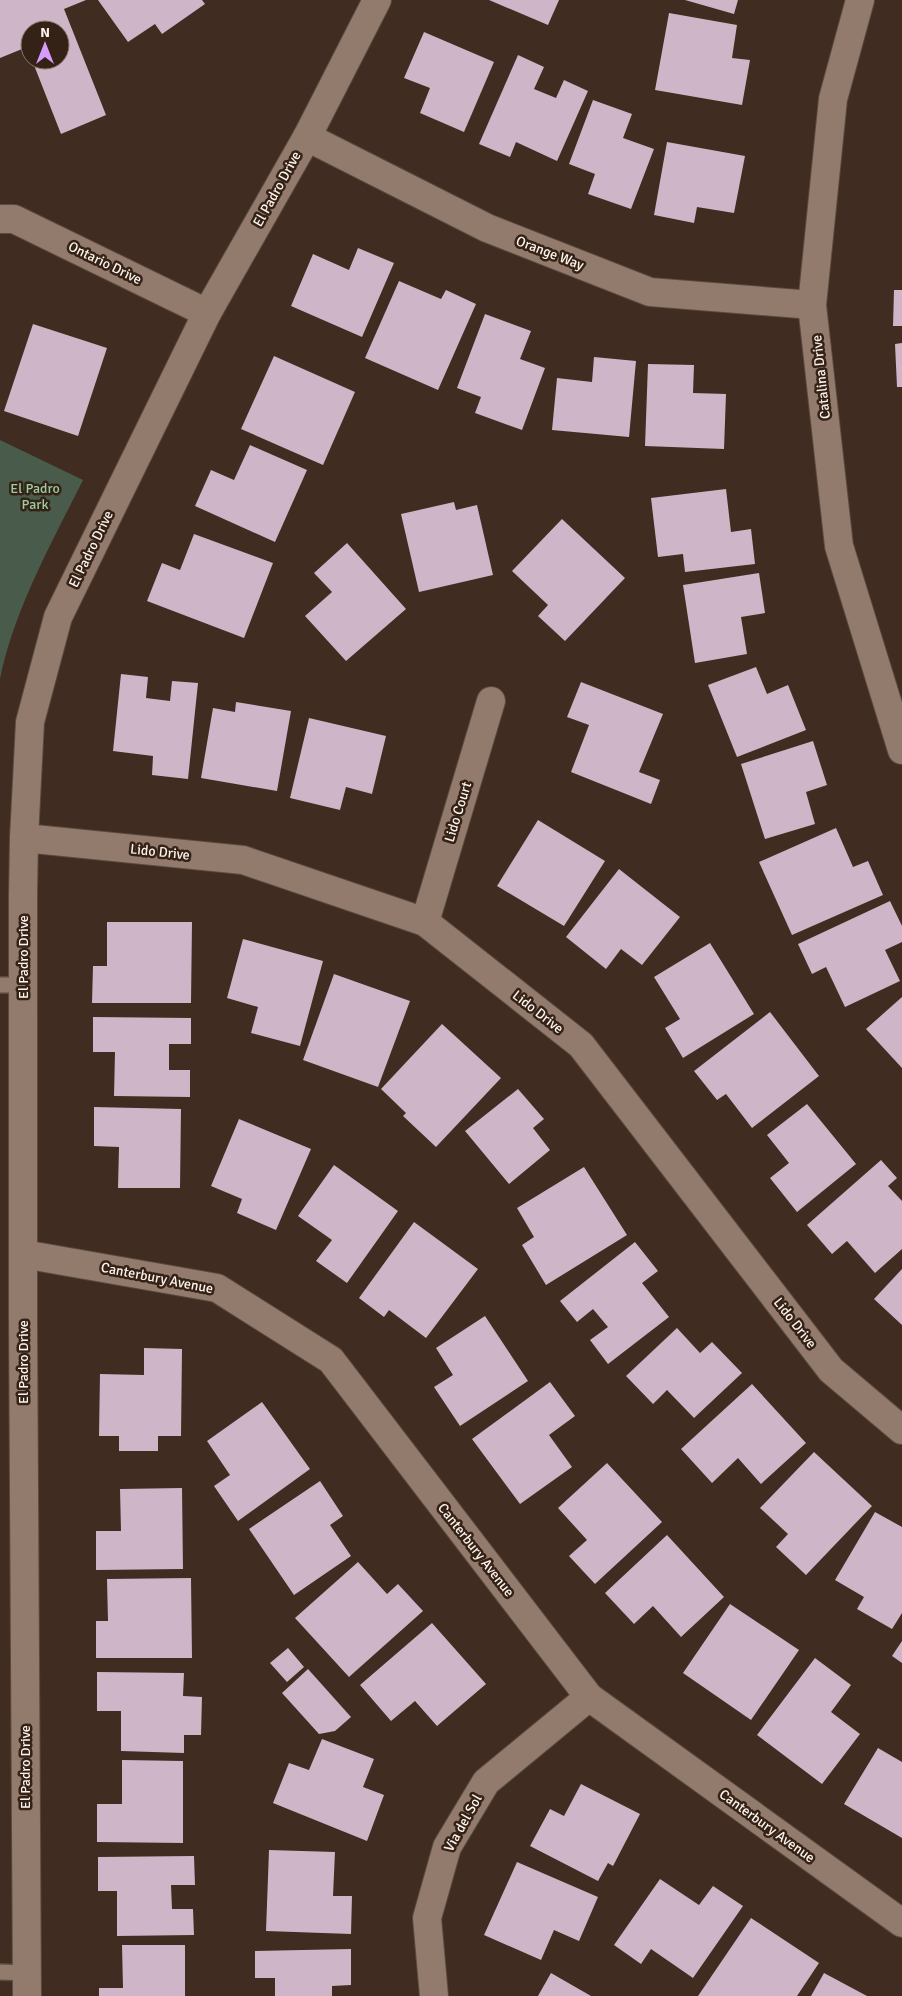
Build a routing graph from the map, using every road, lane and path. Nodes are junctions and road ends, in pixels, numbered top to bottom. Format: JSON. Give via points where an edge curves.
{"nodes":[{"id":1,"x":377,"y":0,"type":"edge"},
{"id":2,"x":860,"y":0,"type":"edge"},
{"id":3,"x":307,"y":137,"type":"junction"},
{"id":4,"x":0,"y":219,"type":"edge"},
{"id":5,"x":812,"y":305,"type":"junction"},
{"id":6,"x":207,"y":313,"type":"junction"},
{"id":7,"x":491,"y":701,"type":"dead end"},
{"id":8,"x":902,"y":750,"type":"edge"},
{"id":9,"x":24,"y":838,"type":"junction"},
{"id":10,"x":425,"y":922,"type":"junction"},
{"id":11,"x":12,"y":985,"type":"edge"},
{"id":12,"x":23,"y":1254,"type":"junction"},
{"id":13,"x":902,"y":1430,"type":"edge"},
{"id":14,"x":590,"y":1697,"type":"junction"},
{"id":15,"x":902,"y":1923,"type":"edge"},
{"id":16,"x":0,"y":1972,"type":"edge"},
{"id":17,"x":27,"y":1985,"type":"edge"},
{"id":18,"x":434,"y":1996,"type":"edge"}],
"edges":[{"from":1,"to":3,"type":"street","name":"El Padro Drive"},
{"from":2,"to":5,"type":"street","name":"Catalina Drive","via":[[833,99]]},
{"from":3,"to":5,"type":"street","name":"Orange Way","via":[[487,228],[650,292]]},
{"from":3,"to":6,"type":"street","name":"El Padro Drive"},
{"from":4,"to":6,"type":"street","name":"Ontario Drive","via":[[14,219]]},
{"from":5,"to":8,"type":"street","name":"Catalina Drive","via":[[839,546]]},
{"from":6,"to":9,"type":"street","name":"El Padro Drive","via":[[58,617],[30,722]]},
{"from":7,"to":10,"type":"street","name":"Lido Court"},
{"from":9,"to":10,"type":"street","name":"Lido Drive","via":[[243,860]]},
{"from":9,"to":11,"type":"street","name":"El Padro Drive"},
{"from":10,"to":13,"type":"street","name":"Lido Drive","via":[[581,1045],[831,1370]]},
{"from":11,"to":12,"type":"street","name":"El Padro Drive"},
{"from":12,"to":14,"type":"street","name":"Canterbury Avenue","via":[[217,1288],[331,1360]]},
{"from":12,"to":17,"type":"street","name":"El Padro Drive"},
{"from":14,"to":15,"type":"street","name":"Canterbury Avenue"},
{"from":14,"to":18,"type":"street","name":"Via del Sol","via":[[486,1782],[447,1847],[427,1918]]},
{"from":16,"to":17,"type":"lane"}]}
